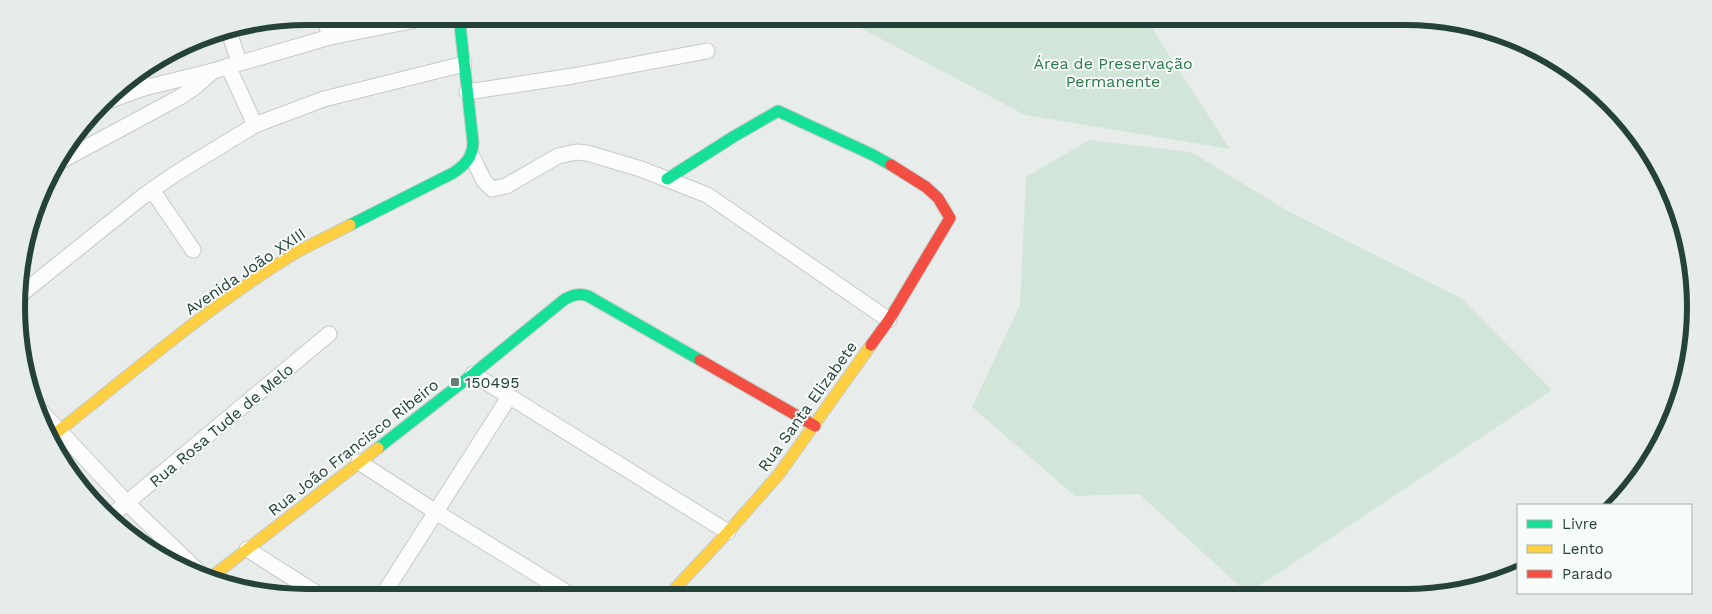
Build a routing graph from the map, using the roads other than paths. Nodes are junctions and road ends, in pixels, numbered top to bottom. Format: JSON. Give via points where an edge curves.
{"nodes":[{"id":1,"x":327,"y":25,"type":"edge"},
{"id":2,"x":391,"y":25,"type":"edge"},
{"id":3,"x":460,"y":25,"type":"edge"},
{"id":4,"x":230,"y":36,"type":"edge"},
{"id":5,"x":330,"y":37,"type":"junction"},
{"id":6,"x":707,"y":51,"type":"dead end"},
{"id":7,"x":234,"y":64,"type":"junction"},
{"id":8,"x":464,"y":64,"type":"junction"},
{"id":9,"x":213,"y":71,"type":"junction"},
{"id":10,"x":142,"y":81,"type":"edge"},
{"id":11,"x":128,"y":89,"type":"edge"},
{"id":12,"x":467,"y":92,"type":"junction"},
{"id":13,"x":255,"y":126,"type":"junction"},
{"id":14,"x":472,"y":156,"type":"junction"},
{"id":15,"x":69,"y":157,"type":"edge"},
{"id":16,"x":667,"y":179,"type":"junction"},
{"id":17,"x":152,"y":190,"type":"junction"},
{"id":18,"x":193,"y":250,"type":"dead end"},
{"id":19,"x":26,"y":290,"type":"edge"},
{"id":20,"x":890,"y":320,"type":"junction"},
{"id":21,"x":329,"y":334,"type":"dead end"},
{"id":22,"x":472,"y":374,"type":"junction"},
{"id":23,"x":509,"y":397,"type":"junction"},
{"id":24,"x":814,"y":426,"type":"junction"},
{"id":25,"x":55,"y":434,"type":"edge"},
{"id":26,"x":359,"y":462,"type":"junction"},
{"id":27,"x":128,"y":504,"type":"junction"},
{"id":28,"x":436,"y":512,"type":"junction"},
{"id":29,"x":115,"y":513,"type":"edge"},
{"id":30,"x":728,"y":532,"type":"junction"},
{"id":31,"x":247,"y":549,"type":"junction"},
{"id":32,"x":191,"y":564,"type":"edge"},
{"id":33,"x":215,"y":574,"type":"edge"},
{"id":34,"x":310,"y":589,"type":"edge"},
{"id":35,"x":387,"y":589,"type":"edge"},
{"id":36,"x":561,"y":589,"type":"edge"},
{"id":37,"x":675,"y":589,"type":"edge"}],
"edges":[{"from":1,"to":5,"type":"street"},
{"from":2,"to":5,"type":"street"},
{"from":3,"to":8,"type":"street"},
{"from":4,"to":7,"type":"street"},
{"from":5,"to":7,"type":"street"},
{"from":6,"to":12,"type":"street"},
{"from":7,"to":9,"type":"street"},
{"from":7,"to":13,"type":"street"},
{"from":8,"to":12,"type":"street"},
{"from":8,"to":13,"type":"street","via":[[324,99]]},
{"from":9,"to":10,"type":"street"},
{"from":9,"to":15,"type":"street","via":[[180,97]]},
{"from":10,"to":11,"type":"street"},
{"from":12,"to":14,"type":"street"},
{"from":13,"to":17,"type":"street"},
{"from":14,"to":16,"type":"street","via":[[484,181],[492,189],[506,186],[558,156],[576,152]]},
{"from":14,"to":25,"type":"street","name":"Avenida João XXIII","via":[[453,173],[294,254],[252,281]]},
{"from":16,"to":20,"type":"street","via":[[706,195]]},
{"from":16,"to":20,"type":"street","name":"Rua Santa Elizabete","via":[[778,111],[873,155],[926,186],[950,218]]},
{"from":17,"to":18,"type":"street"},
{"from":17,"to":19,"type":"street"},
{"from":20,"to":24,"type":"street","name":"Rua Santa Elizabete"},
{"from":21,"to":27,"type":"street","name":"Rua Rosa Tude de Melo"},
{"from":22,"to":23,"type":"street"},
{"from":22,"to":24,"type":"street","name":"Rua João Francisco Ribeiro","via":[[565,298],[581,293]]},
{"from":22,"to":26,"type":"street","name":"Rua João Francisco Ribeiro"},
{"from":23,"to":28,"type":"street"},
{"from":23,"to":30,"type":"street"},
{"from":24,"to":30,"type":"street","name":"Rua Santa Elizabete","via":[[779,474]]},
{"from":25,"to":27,"type":"street"},
{"from":26,"to":28,"type":"street"},
{"from":26,"to":31,"type":"street","name":"Rua João Francisco Ribeiro"},
{"from":27,"to":29,"type":"street","name":"Rua Rosa Tude de Melo"},
{"from":27,"to":32,"type":"street"},
{"from":28,"to":35,"type":"street"},
{"from":28,"to":36,"type":"street"},
{"from":30,"to":37,"type":"street","name":"Rua Santa Elizabete"},
{"from":31,"to":33,"type":"street","name":"Rua João Francisco Ribeiro"},
{"from":31,"to":34,"type":"street"}]}
